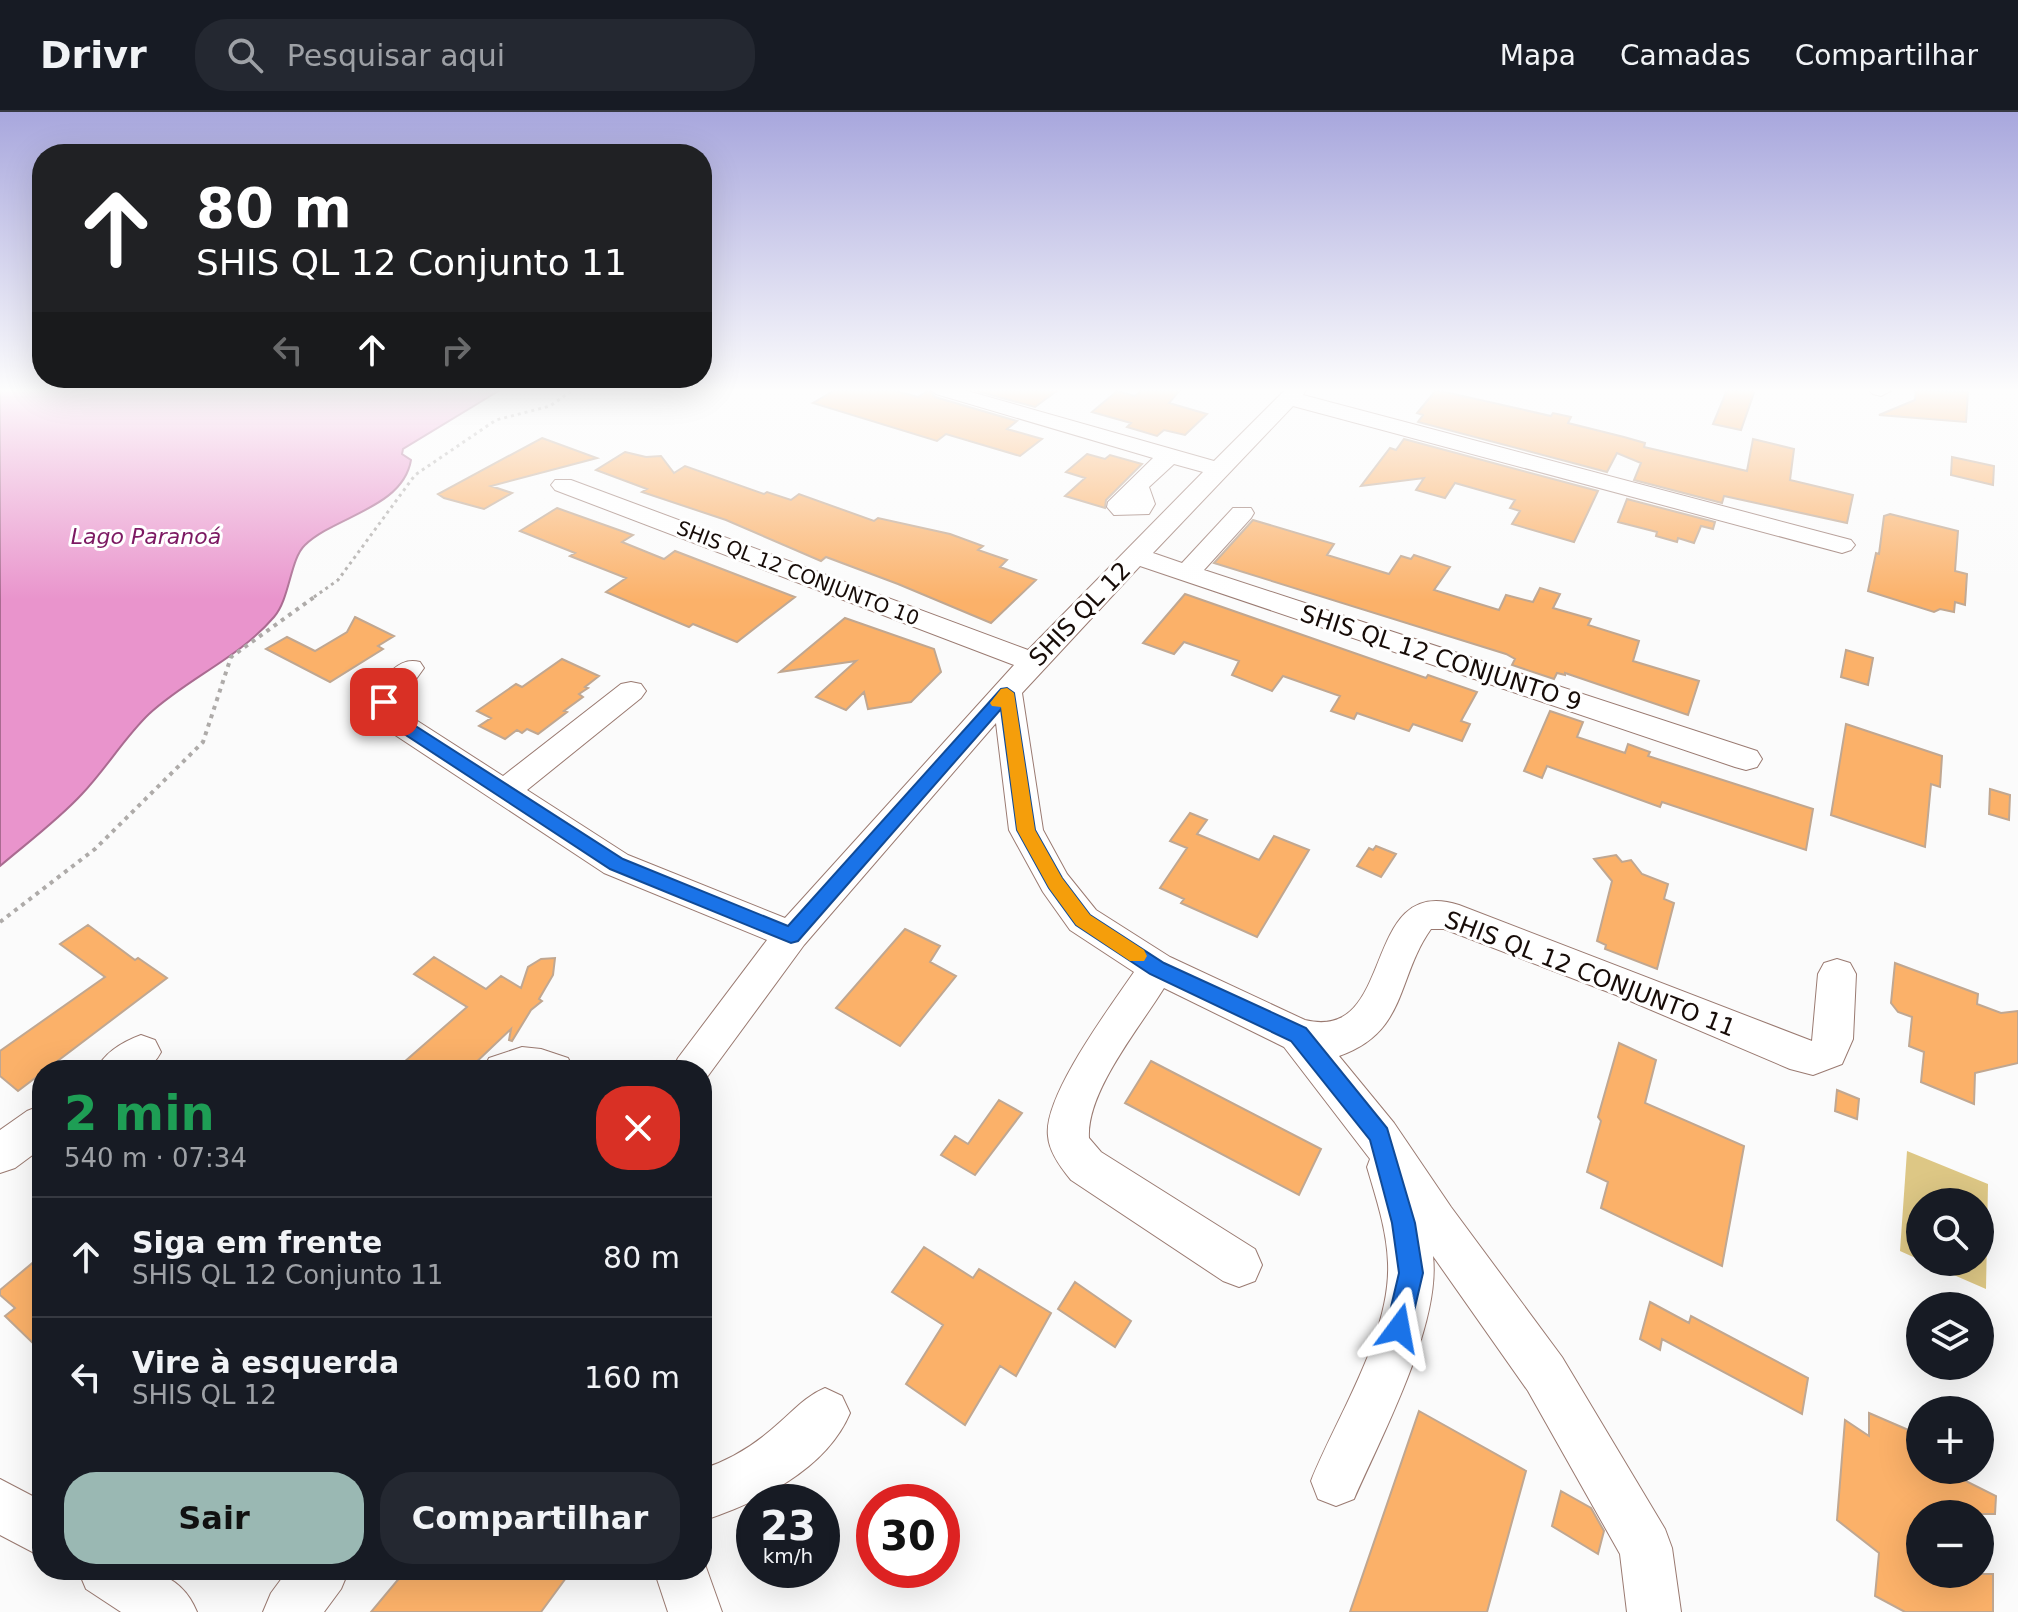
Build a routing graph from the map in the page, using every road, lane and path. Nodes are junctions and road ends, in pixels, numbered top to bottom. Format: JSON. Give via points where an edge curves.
{"nodes":[{"id":1,"x":437,"y":460,"type":"edge"},
{"id":2,"x":1165,"y":460,"type":"edge"},
{"id":3,"x":1187,"y":460,"type":"edge"},
{"id":4,"x":1229,"y":460,"type":"edge"},
{"id":5,"x":1532,"y":460,"type":"edge"},
{"id":6,"x":1220,"y":470,"type":"junction"},
{"id":7,"x":563,"y":485,"type":"dead end"},
{"id":8,"x":1137,"y":486,"type":"dead end"},
{"id":9,"x":1242,"y":513,"type":"dead end"},
{"id":10,"x":1842,"y":545,"type":"dead end"},
{"id":11,"x":1136,"y":556,"type":"junction"},
{"id":12,"x":1187,"y":573,"type":"junction"},
{"id":13,"x":1033,"y":662,"type":"junction"},
{"id":14,"x":410,"y":668,"type":"dead end"},
{"id":15,"x":631,"y":691,"type":"dead end"},
{"id":16,"x":1007,"y":693,"type":"junction"},
{"id":17,"x":1746,"y":759,"type":"dead end"},
{"id":18,"x":506,"y":790,"type":"junction"},
{"id":19,"x":0,"y":922,"type":"edge"},
{"id":20,"x":791,"y":935,"type":"junction"},
{"id":21,"x":1157,"y":968,"type":"junction"},
{"id":22,"x":1837,"y":974,"type":"dead end"},
{"id":23,"x":1298,"y":1035,"type":"junction"},
{"id":24,"x":699,"y":1060,"type":"edge"},
{"id":25,"x":32,"y":1131,"type":"edge"},
{"id":26,"x":1379,"y":1136,"type":"junction"},
{"id":27,"x":0,"y":1154,"type":"edge"},
{"id":28,"x":1239,"y":1265,"type":"dead end"},
{"id":29,"x":825,"y":1413,"type":"dead end"},
{"id":30,"x":1336,"y":1481,"type":"dead end"},
{"id":31,"x":712,"y":1491,"type":"edge"},
{"id":32,"x":0,"y":1505,"type":"edge"},
{"id":33,"x":32,"y":1525,"type":"edge"},
{"id":34,"x":129,"y":1580,"type":"edge"},
{"id":35,"x":314,"y":1580,"type":"edge"},
{"id":36,"x":684,"y":1580,"type":"edge"},
{"id":37,"x":170,"y":1612,"type":"edge"},
{"id":38,"x":290,"y":1612,"type":"edge"},
{"id":39,"x":695,"y":1612,"type":"edge"},
{"id":40,"x":1654,"y":1612,"type":"edge"}],
"edges":[{"from":1,"to":19,"type":"path","via":[[415,475],[338,580],[231,657],[203,742],[95,849]]},
{"from":2,"to":8,"type":"street"},
{"from":3,"to":6,"type":"street"},
{"from":4,"to":6,"type":"street","name":"SHIS QL 12"},
{"from":5,"to":10,"type":"street"},
{"from":6,"to":11,"type":"street","name":"SHIS QL 12"},
{"from":7,"to":13,"type":"street","name":"SHIS QL 12 CONJUNTO 10"},
{"from":9,"to":12,"type":"street"},
{"from":11,"to":12,"type":"street","name":"SHIS QL 12 CONJUNTO 9"},
{"from":11,"to":13,"type":"street","name":"SHIS QL 12"},
{"from":12,"to":17,"type":"street","name":"SHIS QL 12 CONJUNTO 9"},
{"from":13,"to":16,"type":"street","name":"SHIS QL 12"},
{"from":14,"to":18,"type":"street","via":[[384,702],[386,710]]},
{"from":15,"to":18,"type":"street"},
{"from":16,"to":20,"type":"street","name":"SHIS QL 12"},
{"from":16,"to":21,"type":"street","name":"SHIS QL 12 CONJUNTO 11","via":[[1026,830],[1083,920]]},
{"from":18,"to":20,"type":"street","via":[[616,864]]},
{"from":20,"to":24,"type":"street","name":"SHIS QL 12"},
{"from":21,"to":23,"type":"street","name":"SHIS QL 12 CONJUNTO 11"},
{"from":21,"to":28,"type":"street","via":[[1087,1079],[1069,1118],[1068,1135],[1086,1166]]},
{"from":22,"to":23,"type":"street","name":"SHIS QL 12 CONJUNTO 11","via":[[1834,1039],[1828,1052],[1813,1058],[1629,984],[1432,914],[1415,923],[1377,1006],[1357,1030],[1337,1040]]},
{"from":23,"to":26,"type":"street"},
{"from":25,"to":27,"type":"street"},
{"from":26,"to":30,"type":"street","via":[[1404,1223],[1411,1273],[1399,1328]]},
{"from":26,"to":40,"type":"street","via":[[1585,1439],[1646,1548]]},
{"from":29,"to":31,"type":"street","via":[[793,1447],[756,1474]]},
{"from":32,"to":33,"type":"street"},
{"from":34,"to":37,"type":"street"},
{"from":35,"to":38,"type":"street"},
{"from":36,"to":39,"type":"street"}]}
